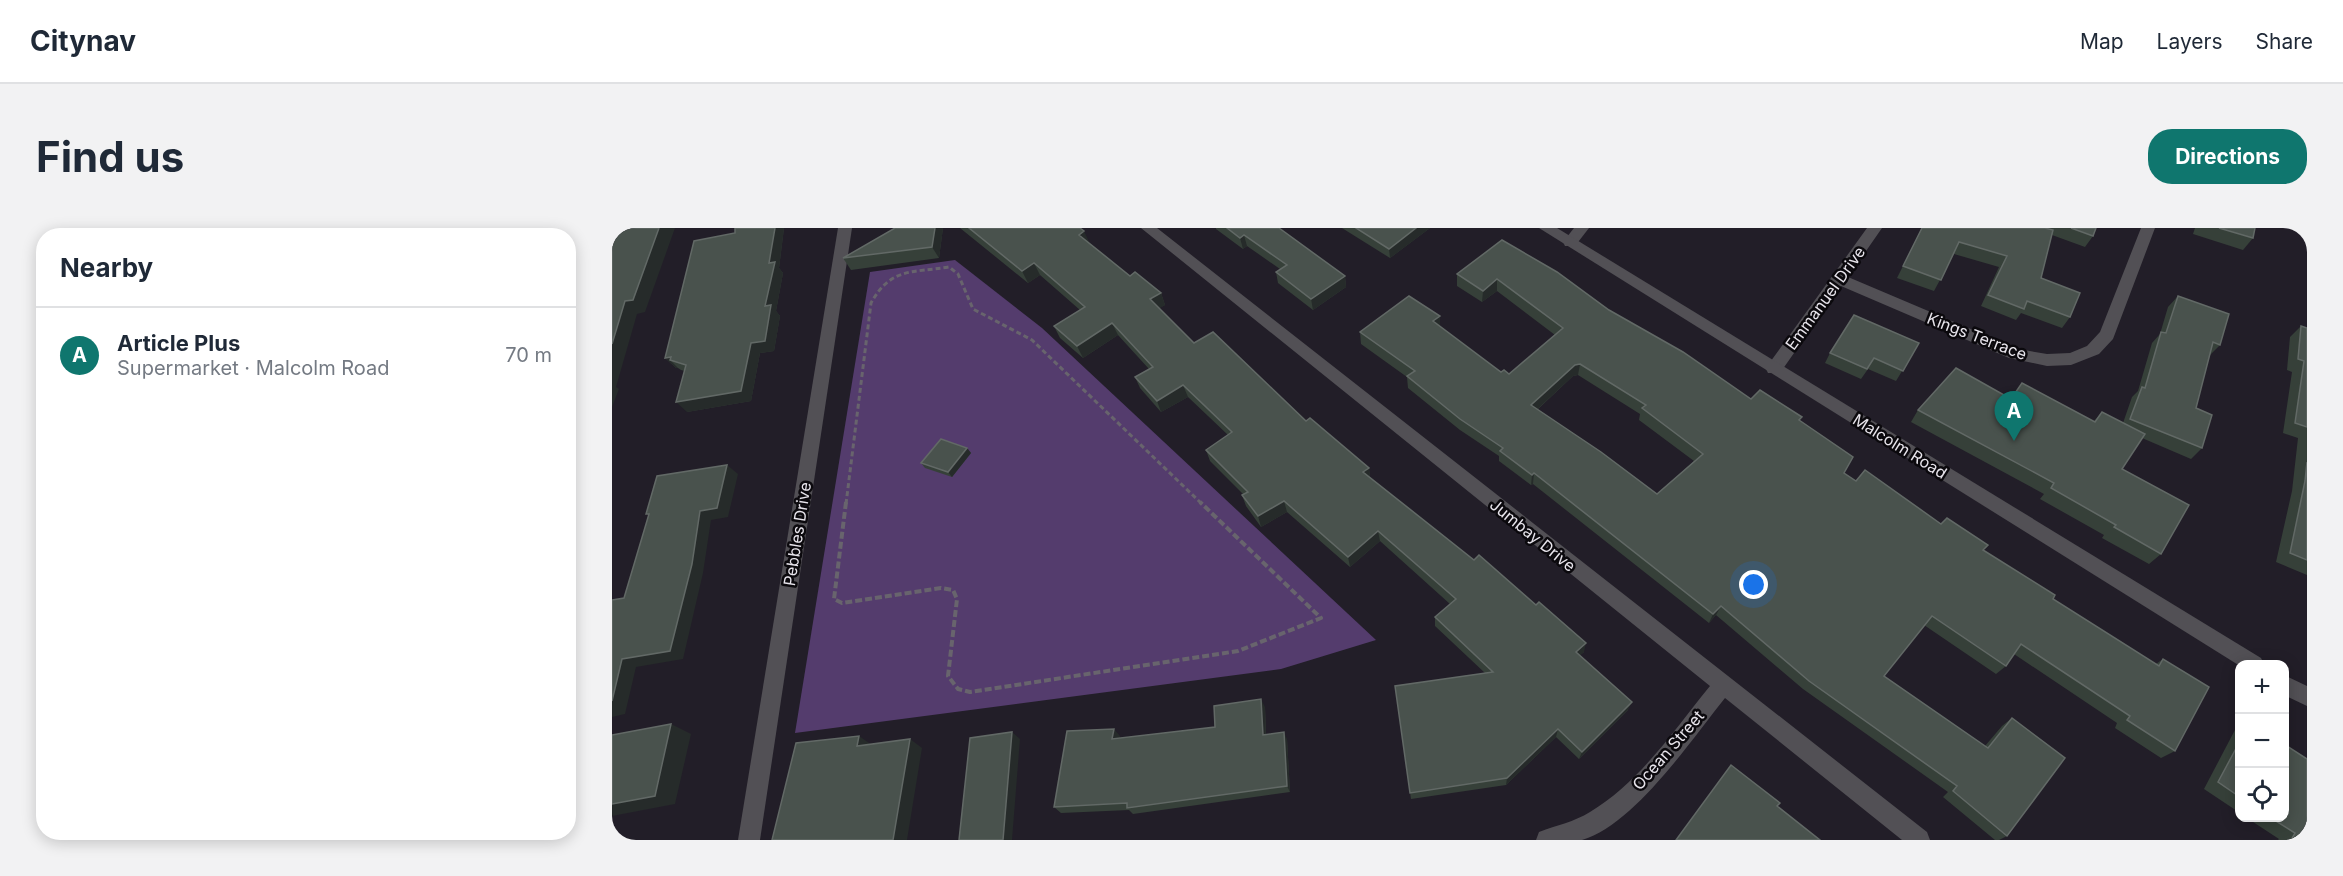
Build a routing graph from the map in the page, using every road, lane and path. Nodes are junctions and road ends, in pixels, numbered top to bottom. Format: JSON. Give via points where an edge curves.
{"nodes":[{"id":1,"x":845,"y":228,"type":"edge"},
{"id":2,"x":1546,"y":228,"type":"edge"},
{"id":3,"x":1582,"y":228,"type":"edge"},
{"id":4,"x":1875,"y":228,"type":"edge"},
{"id":5,"x":2148,"y":228,"type":"edge"},
{"id":6,"x":1157,"y":230,"type":"edge"},
{"id":7,"x":1570,"y":242,"type":"junction"},
{"id":8,"x":1839,"y":279,"type":"junction"},
{"id":9,"x":1774,"y":369,"type":"junction"},
{"id":10,"x":834,"y":599,"type":"joint"},
{"id":11,"x":2247,"y":660,"type":"edge"},
{"id":12,"x":1722,"y":686,"type":"junction"},
{"id":13,"x":2289,"y":687,"type":"edge"},
{"id":14,"x":2307,"y":698,"type":"edge"},
{"id":15,"x":749,"y":840,"type":"edge"},
{"id":16,"x":1546,"y":840,"type":"edge"},
{"id":17,"x":1919,"y":840,"type":"edge"}],
"edges":[{"from":1,"to":15,"type":"street","name":"Pebbles Drive"},
{"from":2,"to":7,"type":"street","name":"Malcolm Road"},
{"from":3,"to":7,"type":"street"},
{"from":4,"to":8,"type":"street","name":"Emmanuel Drive"},
{"from":5,"to":8,"type":"street","name":"Kings Terrace","via":[[2107,335],[2093,350],[2071,359],[2047,360],[2015,354]]},
{"from":6,"to":12,"type":"street","name":"Jumbay Drive"},
{"from":7,"to":9,"type":"street","name":"Malcolm Road"},
{"from":8,"to":9,"type":"street","name":"Emmanuel Drive"},
{"from":9,"to":11,"type":"street","name":"Malcolm Road"},
{"from":10,"to":10,"type":"path","via":[[842,603],[941,588],[953,590],[957,599],[948,676],[958,689],[970,692],[1238,651],[1321,618],[1032,340],[973,309],[958,274],[948,267],[891,277],[881,285],[871,303]]},
{"from":12,"to":16,"type":"street","name":"Ocean Street","via":[[1641,785],[1599,819]]},
{"from":12,"to":17,"type":"street","name":"Jumbay Drive"},
{"from":13,"to":14,"type":"street"}]}
